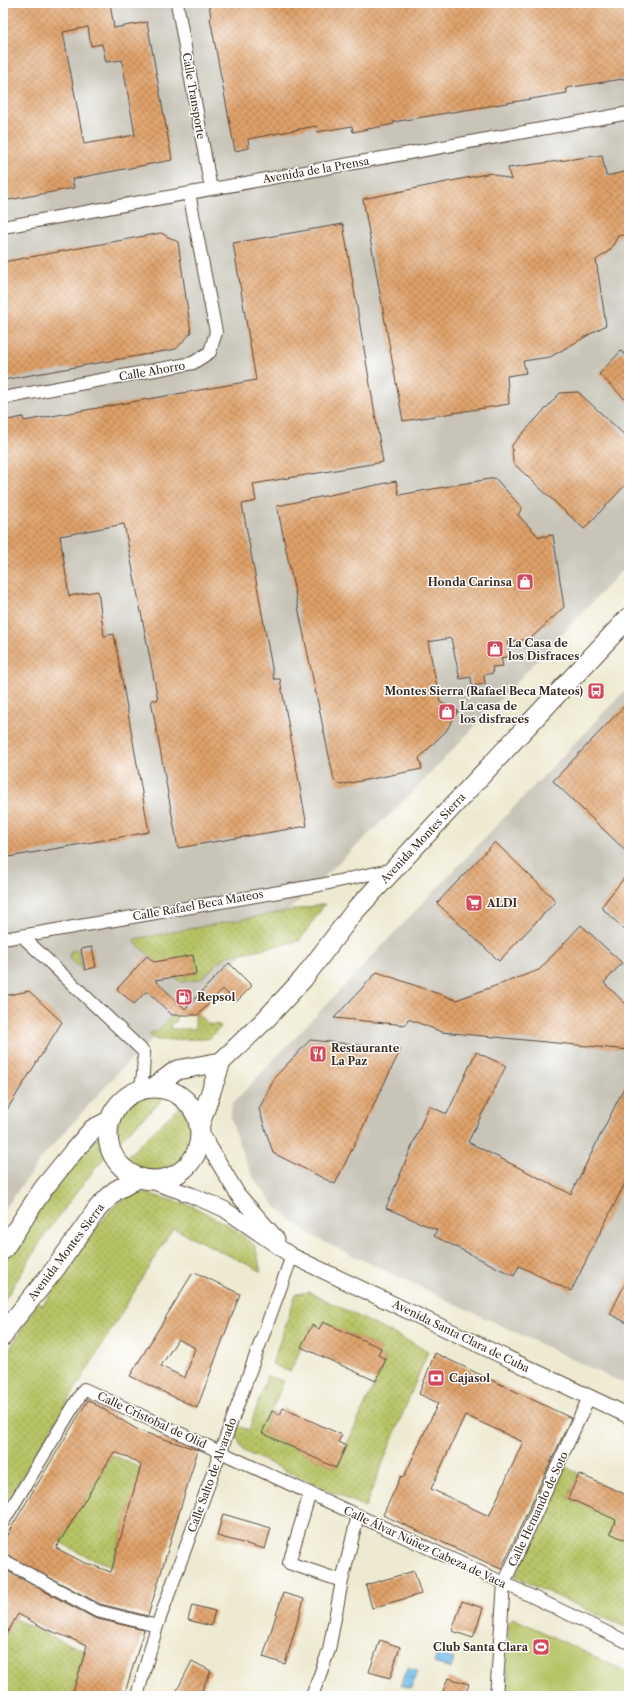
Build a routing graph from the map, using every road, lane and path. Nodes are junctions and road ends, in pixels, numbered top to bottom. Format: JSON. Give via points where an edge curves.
{"nodes":[{"id":1,"x":177,"y":3,"type":"edge"},
{"id":2,"x":629,"y":113,"type":"edge"},
{"id":3,"x":211,"y":189,"type":"junction"},
{"id":4,"x":190,"y":193,"type":"junction"},
{"id":5,"x":3,"y":227,"type":"edge"},
{"id":6,"x":3,"y":398,"type":"edge"},
{"id":7,"x":629,"y":617,"type":"edge"},
{"id":8,"x":394,"y":869,"type":"junction"},
{"id":9,"x":22,"y":936,"type":"junction"},
{"id":10,"x":3,"y":939,"type":"edge"},
{"id":11,"x":221,"y":1062,"type":"junction"},
{"id":12,"x":146,"y":1089,"type":"junction"},
{"id":13,"x":109,"y":1121,"type":"junction"},
{"id":14,"x":200,"y":1129,"type":"junction"},
{"id":15,"x":143,"y":1179,"type":"junction"},
{"id":16,"x":3,"y":1250,"type":"edge"},
{"id":17,"x":292,"y":1256,"type":"junction"},
{"id":18,"x":3,"y":1336,"type":"edge"},
{"id":19,"x":589,"y":1397,"type":"junction"},
{"id":20,"x":629,"y":1416,"type":"edge"},
{"id":21,"x":220,"y":1452,"type":"junction"},
{"id":22,"x":310,"y":1493,"type":"junction"},
{"id":23,"x":358,"y":1515,"type":"junction"},
{"id":24,"x":3,"y":1522,"type":"edge"},
{"id":25,"x":3,"y":1560,"type":"edge"},
{"id":26,"x":342,"y":1581,"type":"junction"},
{"id":27,"x":504,"y":1583,"type":"junction"},
{"id":28,"x":157,"y":1626,"type":"junction"},
{"id":29,"x":629,"y":1644,"type":"edge"},
{"id":30,"x":137,"y":1696,"type":"edge"},
{"id":31,"x":312,"y":1696,"type":"edge"},
{"id":32,"x":496,"y":1696,"type":"edge"}],
"edges":[{"from":1,"to":3,"type":"street","name":"Calle Transporte"},
{"from":2,"to":3,"type":"street","name":"Avenida de la Prensa"},
{"from":3,"to":4,"type":"street","name":"Avenida de la Prensa"},
{"from":4,"to":5,"type":"street","name":"Avenida de la Prensa"},
{"from":4,"to":6,"type":"street","name":"Calle Ahorro","via":[[216,332],[210,352],[193,364]]},
{"from":7,"to":8,"type":"main road","name":"Avenida Montes Sierra"},
{"from":8,"to":9,"type":"street","name":"Calle Rafael Beca Mateos"},
{"from":8,"to":11,"type":"main road","name":"Avenida Montes Sierra","via":[[354,912],[303,979]]},
{"from":9,"to":10,"type":"street","name":"Calle Rafael Beca Mateos"},
{"from":9,"to":12,"type":"street","via":[[144,1052],[143,1074]]},
{"from":11,"to":12,"type":"main road","via":[[177,1070]]},
{"from":11,"to":14,"type":"main road","name":"Avenida Montes Sierra"},
{"from":12,"to":13,"type":"main road","via":[[123,1099]]},
{"from":12,"to":14,"type":"main road","via":[[167,1090],[180,1096],[192,1110]]},
{"from":13,"to":15,"type":"main road","via":[[107,1134],[114,1159],[121,1167]]},
{"from":13,"to":16,"type":"main road","via":[[93,1129],[73,1152],[43,1189]]},
{"from":14,"to":15,"type":"main road","via":[[196,1153],[181,1171],[165,1179]]},
{"from":14,"to":17,"type":"street","name":"Avenida Santa Clara de Cuba","via":[[238,1195]]},
{"from":15,"to":17,"type":"street","name":"Avenida Santa Clara de Cuba","via":[[224,1209]]},
{"from":15,"to":18,"type":"main road","name":"Avenida Montes Sierra","via":[[115,1191],[98,1208]]},
{"from":17,"to":19,"type":"street","name":"Avenida Santa Clara de Cuba"},
{"from":17,"to":21,"type":"street","name":"Calle Salto de Alvarado"},
{"from":19,"to":20,"type":"street","name":"Avenida Santa Clara de Cuba"},
{"from":19,"to":27,"type":"street","name":"Calle Hernando de Soto"},
{"from":21,"to":22,"type":"street","name":"Calle Álvar Núñez Cabeza de Vaca"},
{"from":21,"to":24,"type":"street","name":"Calle Cristobal de Olid","via":[[84,1389]]},
{"from":21,"to":28,"type":"street","name":"Calle Salto de Alvarado"},
{"from":22,"to":23,"type":"street","name":"Calle Álvar Núñez Cabeza de Vaca"},
{"from":22,"to":26,"type":"street","via":[[289,1563]]},
{"from":23,"to":26,"type":"street"},
{"from":23,"to":27,"type":"street","name":"Calle Álvar Núñez Cabeza de Vaca"},
{"from":25,"to":28,"type":"street","via":[[98,1611]]},
{"from":26,"to":31,"type":"street","via":[[329,1650]]},
{"from":27,"to":29,"type":"street","name":"Calle Álvar Núñez Cabeza de Vaca"},
{"from":27,"to":32,"type":"street","name":"Calle Hernando de Soto"},
{"from":28,"to":30,"type":"street","name":"Calle Salto de Alvarado"}]}
